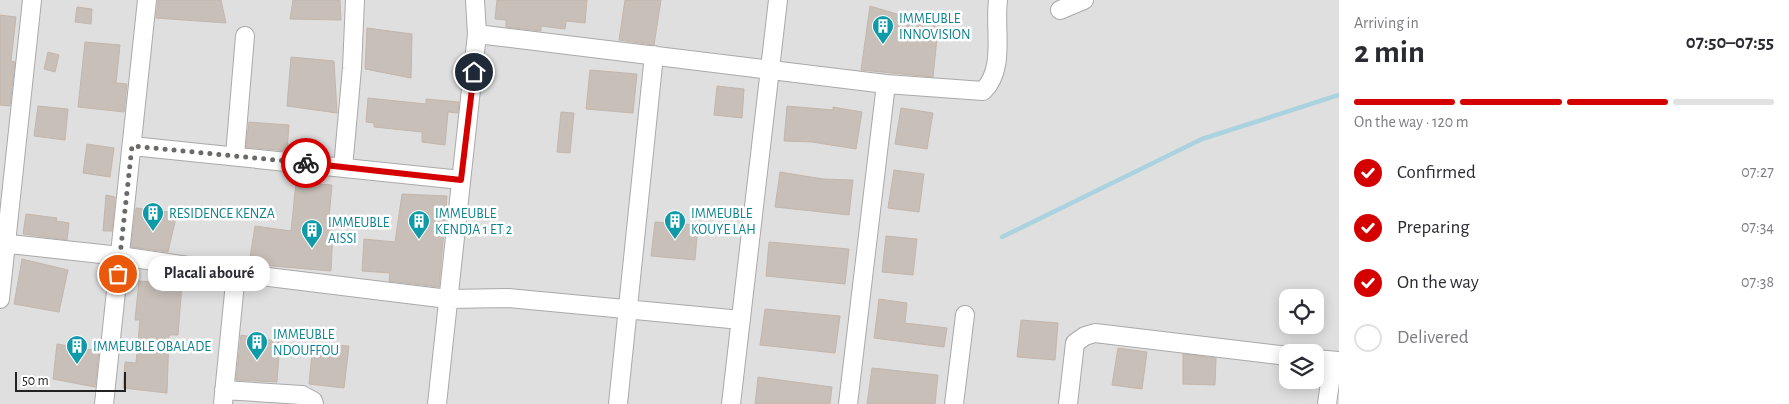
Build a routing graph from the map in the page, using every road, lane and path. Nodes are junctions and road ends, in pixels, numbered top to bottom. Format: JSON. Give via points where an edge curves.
{"nodes":[{"id":1,"x":32,"y":0,"type":"edge"},
{"id":2,"x":147,"y":0,"type":"edge"},
{"id":3,"x":355,"y":0,"type":"edge"},
{"id":4,"x":475,"y":0,"type":"edge"},
{"id":5,"x":778,"y":0,"type":"edge"},
{"id":6,"x":998,"y":0,"type":"edge"},
{"id":7,"x":1084,"y":0,"type":"edge"},
{"id":8,"x":1060,"y":10,"type":"dead end"},
{"id":9,"x":477,"y":34,"type":"junction"},
{"id":10,"x":245,"y":36,"type":"dead end"},
{"id":11,"x":654,"y":55,"type":"junction"},
{"id":12,"x":772,"y":69,"type":"junction"},
{"id":13,"x":886,"y":84,"type":"junction"},
{"id":14,"x":132,"y":146,"type":"junction"},
{"id":15,"x":235,"y":155,"type":"junction"},
{"id":16,"x":343,"y":168,"type":"junction"},
{"id":17,"x":461,"y":180,"type":"junction"},
{"id":18,"x":3,"y":243,"type":"edge"},
{"id":19,"x":120,"y":256,"type":"junction"},
{"id":20,"x":236,"y":273,"type":"junction"},
{"id":21,"x":0,"y":299,"type":"edge"},
{"id":22,"x":448,"y":299,"type":"junction"},
{"id":23,"x":628,"y":308,"type":"junction"},
{"id":24,"x":965,"y":315,"type":"dead end"},
{"id":25,"x":741,"y":320,"type":"junction"},
{"id":26,"x":1279,"y":355,"type":"edge"},
{"id":27,"x":1336,"y":361,"type":"edge"},
{"id":28,"x":224,"y":397,"type":"edge"},
{"id":29,"x":104,"y":404,"type":"edge"},
{"id":30,"x":314,"y":404,"type":"edge"},
{"id":31,"x":437,"y":404,"type":"edge"},
{"id":32,"x":618,"y":404,"type":"edge"},
{"id":33,"x":732,"y":404,"type":"edge"},
{"id":34,"x":848,"y":404,"type":"edge"},
{"id":35,"x":954,"y":404,"type":"edge"},
{"id":36,"x":1068,"y":404,"type":"edge"},
{"id":37,"x":1327,"y":404,"type":"edge"}],
"edges":[{"from":1,"to":18,"type":"street"},
{"from":2,"to":14,"type":"street"},
{"from":3,"to":16,"type":"street"},
{"from":4,"to":9,"type":"street"},
{"from":5,"to":12,"type":"street"},
{"from":6,"to":13,"type":"street","via":[[996,65],[993,81],[983,91]]},
{"from":7,"to":8,"type":"street"},
{"from":9,"to":11,"type":"street"},
{"from":9,"to":17,"type":"street"},
{"from":10,"to":15,"type":"street"},
{"from":11,"to":12,"type":"street"},
{"from":11,"to":23,"type":"street"},
{"from":12,"to":13,"type":"street"},
{"from":12,"to":25,"type":"street"},
{"from":13,"to":34,"type":"street"},
{"from":14,"to":15,"type":"street"},
{"from":14,"to":19,"type":"street"},
{"from":15,"to":16,"type":"street"},
{"from":16,"to":17,"type":"street"},
{"from":17,"to":22,"type":"street"},
{"from":18,"to":19,"type":"street"},
{"from":18,"to":21,"type":"street"},
{"from":19,"to":20,"type":"street"},
{"from":19,"to":29,"type":"street"},
{"from":20,"to":22,"type":"street"},
{"from":20,"to":28,"type":"street"},
{"from":22,"to":23,"type":"street","via":[[508,298]]},
{"from":22,"to":31,"type":"street"},
{"from":23,"to":25,"type":"street"},
{"from":23,"to":32,"type":"street"},
{"from":24,"to":35,"type":"street"},
{"from":25,"to":33,"type":"street"},
{"from":26,"to":36,"type":"street","via":[[1095,333],[1075,343]]},
{"from":27,"to":37,"type":"street"},
{"from":28,"to":30,"type":"street","via":[[302,395]]}]}
